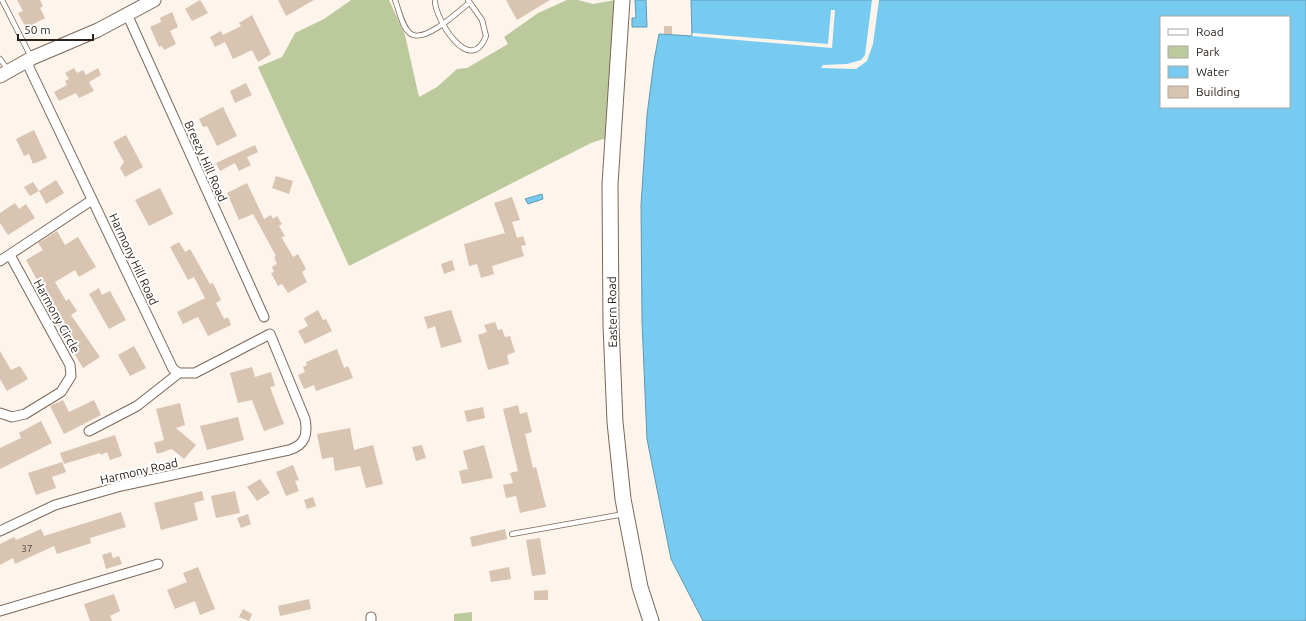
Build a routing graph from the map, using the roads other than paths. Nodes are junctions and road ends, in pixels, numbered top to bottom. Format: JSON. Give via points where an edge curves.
{"nodes":[{"id":1,"x":2,"y":0,"type":"edge"},
{"id":2,"x":154,"y":0,"type":"edge"},
{"id":3,"x":395,"y":0,"type":"edge"},
{"id":4,"x":435,"y":0,"type":"edge"},
{"id":5,"x":622,"y":0,"type":"edge"},
{"id":6,"x":469,"y":2,"type":"edge"},
{"id":7,"x":127,"y":14,"type":"junction"},
{"id":8,"x":443,"y":23,"type":"junction"},
{"id":9,"x":0,"y":58,"type":"edge"},
{"id":10,"x":29,"y":60,"type":"junction"},
{"id":11,"x":5,"y":73,"type":"edge"},
{"id":12,"x":92,"y":200,"type":"junction"},
{"id":13,"x":10,"y":255,"type":"junction"},
{"id":14,"x":0,"y":261,"type":"edge"},
{"id":15,"x":264,"y":317,"type":"dead end"},
{"id":16,"x":179,"y":373,"type":"junction"},
{"id":17,"x":0,"y":414,"type":"edge"},
{"id":18,"x":89,"y":431,"type":"dead end"},
{"id":19,"x":626,"y":514,"type":"junction"},
{"id":20,"x":0,"y":531,"type":"edge"},
{"id":21,"x":512,"y":534,"type":"dead end"},
{"id":22,"x":158,"y":564,"type":"dead end"},
{"id":23,"x":0,"y":611,"type":"edge"},
{"id":24,"x":651,"y":621,"type":"edge"}],
"edges":[{"from":1,"to":10,"type":"lane"},
{"from":2,"to":7,"type":"main road"},
{"from":3,"to":8,"type":"lane","via":[[410,34],[418,37]]},
{"from":4,"to":8,"type":"lane","via":[[434,5]]},
{"from":5,"to":19,"type":"highway","name":"Eastern Road","via":[[610,184],[615,422]]},
{"from":6,"to":8,"type":"lane"},
{"from":6,"to":8,"type":"lane","via":[[482,20],[486,36],[478,48],[471,51],[463,50]]},
{"from":7,"to":10,"type":"main road","via":[[98,30]]},
{"from":7,"to":15,"type":"street","name":"Breezy Hill Road"},
{"from":9,"to":11,"type":"lane"},
{"from":10,"to":11,"type":"main road"},
{"from":10,"to":12,"type":"street","name":"Harmony Hill Road"},
{"from":12,"to":13,"type":"street"},
{"from":12,"to":16,"type":"street","name":"Harmony Hill Road","via":[[173,369]]},
{"from":13,"to":14,"type":"street"},
{"from":13,"to":17,"type":"street","name":"Harmony Circle","via":[[70,365],[71,376],[62,392],[25,414],[12,417]]},
{"from":16,"to":18,"type":"street","via":[[137,406]]},
{"from":16,"to":20,"type":"street","name":"Harmony Road","via":[[195,373],[270,334],[307,427],[304,440],[298,447],[289,450],[121,486],[56,505]]},
{"from":19,"to":21,"type":"lane"},
{"from":19,"to":24,"type":"highway","name":"Eastern Road","via":[[640,587]]},
{"from":22,"to":23,"type":"street"}]}
